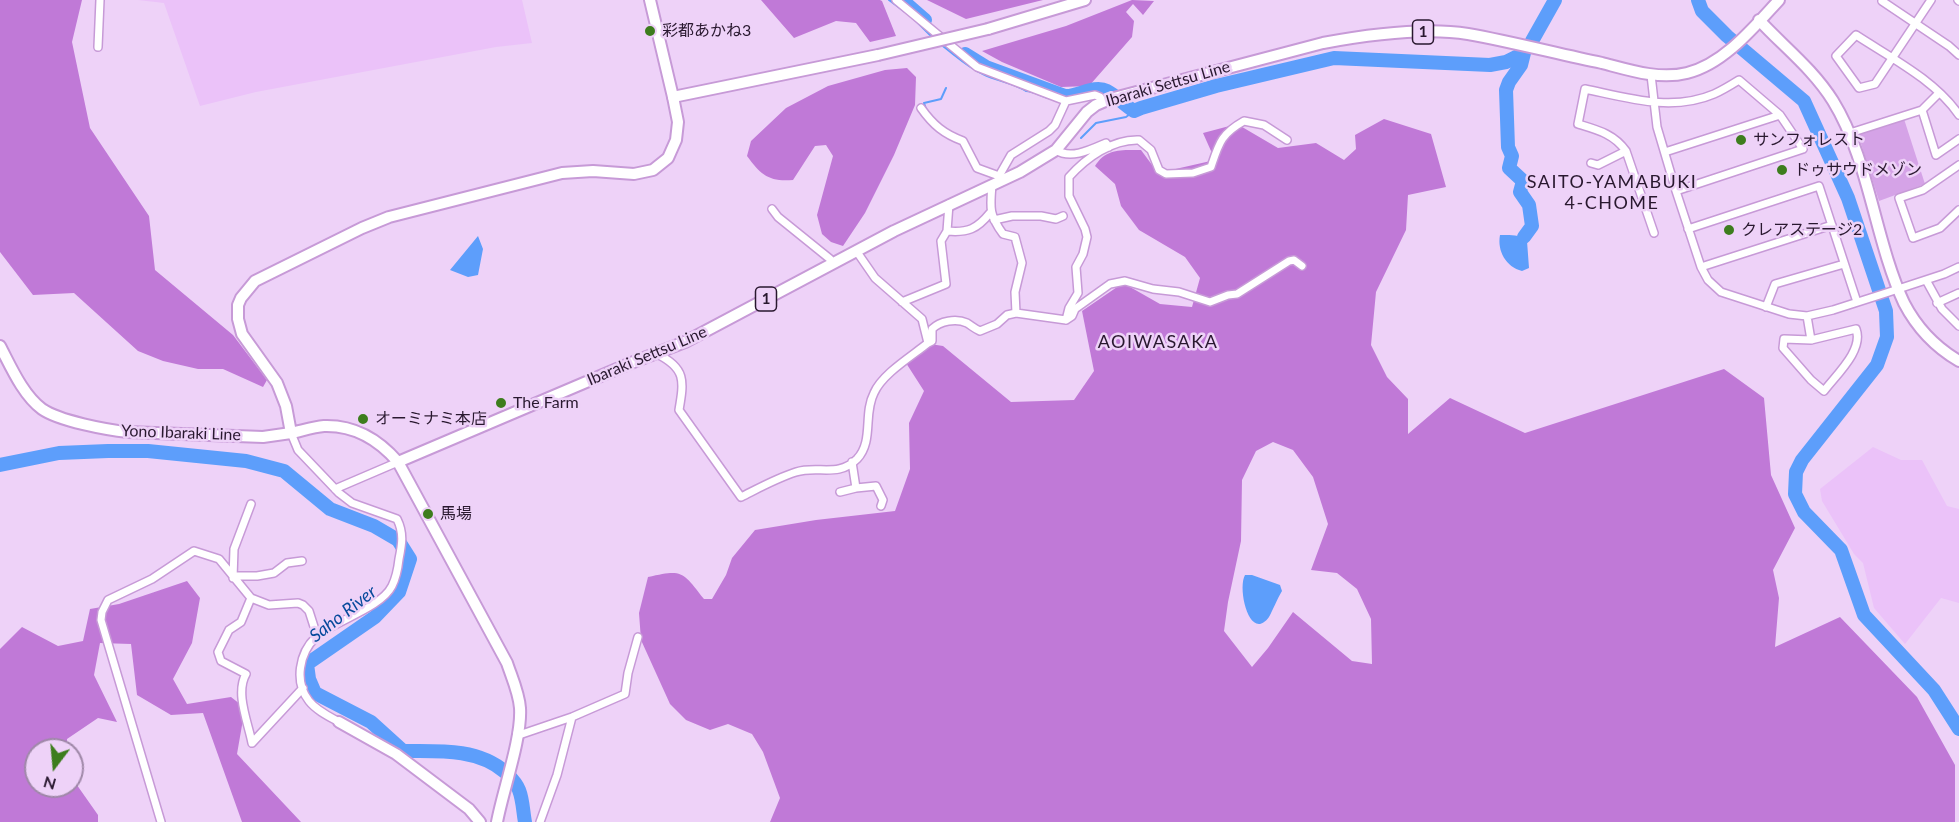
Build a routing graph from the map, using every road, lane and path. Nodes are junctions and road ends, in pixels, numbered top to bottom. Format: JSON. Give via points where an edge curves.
{"nodes":[{"id":1,"x":100,"y":0,"type":"edge"},
{"id":2,"x":650,"y":0,"type":"edge"},
{"id":3,"x":896,"y":0,"type":"edge"},
{"id":4,"x":1085,"y":0,"type":"edge"},
{"id":5,"x":1779,"y":0,"type":"edge"},
{"id":6,"x":1931,"y":0,"type":"edge"},
{"id":7,"x":1882,"y":2,"type":"dead end"},
{"id":8,"x":1759,"y":20,"type":"junction"},
{"id":9,"x":1915,"y":23,"type":"junction"},
{"id":10,"x":98,"y":47,"type":"dead end"},
{"id":11,"x":1959,"y":55,"type":"edge"},
{"id":12,"x":1892,"y":59,"type":"junction"},
{"id":13,"x":1652,"y":75,"type":"junction"},
{"id":14,"x":1939,"y":93,"type":"junction"},
{"id":15,"x":673,"y":97,"type":"junction"},
{"id":16,"x":1111,"y":99,"type":"junction"},
{"id":17,"x":1066,"y":100,"type":"junction"},
{"id":18,"x":1654,"y":103,"type":"junction"},
{"id":19,"x":921,"y":108,"type":"dead end"},
{"id":20,"x":1922,"y":110,"type":"junction"},
{"id":21,"x":1780,"y":115,"type":"junction"},
{"id":22,"x":1959,"y":115,"type":"edge"},
{"id":23,"x":1850,"y":134,"type":"junction"},
{"id":24,"x":1959,"y":139,"type":"edge"},
{"id":25,"x":1287,"y":140,"type":"dead end"},
{"id":26,"x":1109,"y":147,"type":"junction"},
{"id":27,"x":1056,"y":150,"type":"junction"},
{"id":28,"x":1626,"y":151,"type":"junction"},
{"id":29,"x":1665,"y":152,"type":"junction"},
{"id":30,"x":1591,"y":163,"type":"dead end"},
{"id":31,"x":1959,"y":165,"type":"edge"},
{"id":32,"x":999,"y":177,"type":"junction"},
{"id":33,"x":1676,"y":191,"type":"junction"},
{"id":34,"x":949,"y":204,"type":"junction"},
{"id":35,"x":772,"y":209,"type":"dead end"},
{"id":36,"x":1959,"y":210,"type":"edge"},
{"id":37,"x":992,"y":216,"type":"junction"},
{"id":38,"x":1064,"y":216,"type":"dead end"},
{"id":39,"x":1832,"y":225,"type":"junction"},
{"id":40,"x":1688,"y":229,"type":"junction"},
{"id":41,"x":947,"y":231,"type":"junction"},
{"id":42,"x":1654,"y":233,"type":"dead end"},
{"id":43,"x":856,"y":252,"type":"junction"},
{"id":44,"x":831,"y":264,"type":"junction"},
{"id":45,"x":1844,"y":264,"type":"junction"},
{"id":46,"x":1302,"y":266,"type":"dead end"},
{"id":47,"x":1701,"y":267,"type":"junction"},
{"id":48,"x":1959,"y":267,"type":"edge"},
{"id":49,"x":1926,"y":280,"type":"junction"},
{"id":50,"x":1898,"y":289,"type":"junction"},
{"id":51,"x":1959,"y":293,"type":"edge"},
{"id":52,"x":902,"y":302,"type":"junction"},
{"id":53,"x":1857,"y":302,"type":"junction"},
{"id":54,"x":1937,"y":303,"type":"junction"},
{"id":55,"x":1766,"y":307,"type":"junction"},
{"id":56,"x":1016,"y":313,"type":"junction"},
{"id":57,"x":1807,"y":316,"type":"junction"},
{"id":58,"x":1066,"y":320,"type":"junction"},
{"id":59,"x":1959,"y":326,"type":"edge"},
{"id":60,"x":1811,"y":340,"type":"junction"},
{"id":61,"x":928,"y":343,"type":"junction"},
{"id":62,"x":0,"y":346,"type":"edge"},
{"id":63,"x":657,"y":354,"type":"junction"},
{"id":64,"x":1959,"y":361,"type":"edge"},
{"id":65,"x":291,"y":433,"type":"junction"},
{"id":66,"x":398,"y":462,"type":"junction"},
{"id":67,"x":852,"y":462,"type":"junction"},
{"id":68,"x":856,"y":488,"type":"junction"},
{"id":69,"x":335,"y":489,"type":"junction"},
{"id":70,"x":840,"y":492,"type":"dead end"},
{"id":71,"x":251,"y":504,"type":"dead end"},
{"id":72,"x":881,"y":506,"type":"dead end"},
{"id":73,"x":302,"y":561,"type":"dead end"},
{"id":74,"x":233,"y":577,"type":"junction"},
{"id":75,"x":251,"y":598,"type":"junction"},
{"id":76,"x":317,"y":636,"type":"junction"},
{"id":77,"x":638,"y":637,"type":"dead end"},
{"id":78,"x":303,"y":688,"type":"junction"},
{"id":79,"x":572,"y":717,"type":"junction"},
{"id":80,"x":339,"y":722,"type":"joint"},
{"id":81,"x":517,"y":733,"type":"junction"},
{"id":82,"x":161,"y":822,"type":"edge"},
{"id":83,"x":480,"y":822,"type":"edge"},
{"id":84,"x":497,"y":822,"type":"edge"},
{"id":85,"x":540,"y":822,"type":"edge"}],
"edges":[{"from":1,"to":10,"type":"street"},
{"from":2,"to":15,"type":"main road"},
{"from":3,"to":17,"type":"street","via":[[973,65]]},
{"from":4,"to":15,"type":"main road","bridge":true,"via":[[988,29],[878,55]]},
{"from":5,"to":8,"type":"main road","name":"Ibaraki Settsu Line","number":"1"},
{"from":6,"to":9,"type":"street"},
{"from":7,"to":9,"type":"street"},
{"from":8,"to":13,"type":"main road","name":"Ibaraki Settsu Line","number":"1","via":[[1709,64],[1685,74]]},
{"from":8,"to":23,"type":"main road","via":[[1816,76]]},
{"from":9,"to":11,"type":"street"},
{"from":9,"to":12,"type":"street"},
{"from":12,"to":12,"type":"street","via":[[1875,84],[1859,88],[1836,56],[1856,35]]},
{"from":12,"to":14,"type":"street"},
{"from":13,"to":16,"type":"main road","name":"Ibaraki Settsu Line","number":"1","via":[[1467,34],[1422,32],[1323,43]]},
{"from":13,"to":18,"type":"street"},
{"from":14,"to":20,"type":"street"},
{"from":14,"to":22,"type":"street"},
{"from":15,"to":65,"type":"main road","via":[[678,122],[676,140],[668,158],[653,170],[634,174],[562,173],[388,217],[255,281],[241,298],[238,319],[242,334],[277,383]]},
{"from":16,"to":17,"type":"street","via":[[1097,95]]},
{"from":16,"to":27,"type":"main road","name":"Ibaraki Settsu Line","number":"1","via":[[1083,116]]},
{"from":17,"to":32,"type":"street","via":[[1055,125],[1011,155]]},
{"from":18,"to":21,"type":"street","via":[[1695,100],[1739,80]]},
{"from":18,"to":28,"type":"street","via":[[1585,89],[1578,124],[1608,134]]},
{"from":18,"to":29,"type":"street"},
{"from":19,"to":32,"type":"street","via":[[934,125],[963,141],[979,169]]},
{"from":20,"to":23,"type":"street"},
{"from":20,"to":24,"type":"street","via":[[1936,155]]},
{"from":21,"to":29,"type":"street"},
{"from":21,"to":33,"type":"street","via":[[1803,148]]},
{"from":23,"to":50,"type":"main road"},
{"from":25,"to":26,"type":"street","via":[[1264,125],[1244,121],[1228,130],[1211,167],[1193,173],[1166,174],[1159,170],[1152,150],[1139,140]]},
{"from":26,"to":27,"type":"street","via":[[1106,143],[1083,153]]},
{"from":26,"to":58,"type":"street","via":[[1090,157],[1069,177],[1069,196],[1087,237],[1076,267],[1078,293]]},
{"from":27,"to":32,"type":"main road","name":"Ibaraki Settsu Line","number":"1","via":[[1020,172]]},
{"from":28,"to":30,"type":"street","via":[[1598,165]]},
{"from":28,"to":42,"type":"street"},
{"from":29,"to":33,"type":"street"},
{"from":31,"to":36,"type":"street","via":[[1923,190],[1899,198],[1913,238],[1940,228]]},
{"from":32,"to":34,"type":"main road","name":"Ibaraki Settsu Line","number":"1"},
{"from":32,"to":37,"type":"street","via":[[989,204]]},
{"from":33,"to":40,"type":"street"},
{"from":34,"to":41,"type":"street"},
{"from":34,"to":43,"type":"main road","name":"Ibaraki Settsu Line","number":"1"},
{"from":35,"to":44,"type":"street"},
{"from":37,"to":38,"type":"street"},
{"from":37,"to":41,"type":"street","via":[[970,230]]},
{"from":37,"to":56,"type":"street","via":[[1004,234],[1015,237],[1022,263],[1015,292]]},
{"from":39,"to":40,"type":"street","via":[[1819,186]]},
{"from":39,"to":45,"type":"street"},
{"from":39,"to":47,"type":"street"},
{"from":40,"to":47,"type":"street"},
{"from":41,"to":52,"type":"street","via":[[941,241],[946,284]]},
{"from":43,"to":44,"type":"main road","name":"Ibaraki Settsu Line","number":"1"},
{"from":43,"to":52,"type":"street","via":[[874,278]]},
{"from":44,"to":63,"type":"main road","name":"Ibaraki Settsu Line","number":"1"},
{"from":45,"to":53,"type":"street"},
{"from":45,"to":55,"type":"street","via":[[1775,284]]},
{"from":46,"to":58,"type":"street","via":[[1289,261],[1237,294],[1210,302],[1125,281],[1110,284]]},
{"from":47,"to":55,"type":"street","via":[[1721,292]]},
{"from":48,"to":49,"type":"street"},
{"from":49,"to":50,"type":"street"},
{"from":49,"to":54,"type":"street"},
{"from":50,"to":53,"type":"street"},
{"from":50,"to":64,"type":"main road","via":[[1923,331]]},
{"from":51,"to":54,"type":"street"},
{"from":52,"to":61,"type":"street","via":[[922,319]]},
{"from":53,"to":57,"type":"street"},
{"from":54,"to":59,"type":"street"},
{"from":55,"to":57,"type":"street"},
{"from":56,"to":58,"type":"street"},
{"from":56,"to":61,"type":"street","via":[[980,331],[956,320],[935,325],[932,341]]},
{"from":57,"to":60,"type":"street"},
{"from":60,"to":60,"type":"street","via":[[1856,329],[1859,337],[1854,351],[1824,391],[1783,348],[1784,339]]},
{"from":61,"to":67,"type":"street","via":[[885,377],[874,392],[868,412],[867,442]]},
{"from":62,"to":65,"type":"main road","name":"Yono Ibaraki Line","via":[[30,397],[42,410],[59,416],[128,432],[263,436]]},
{"from":63,"to":66,"type":"main road","name":"Ibaraki Settsu Line","number":"1"},
{"from":63,"to":67,"type":"street","via":[[680,370],[679,410],[741,497],[798,471],[842,470]]},
{"from":65,"to":66,"type":"main road","via":[[323,426],[348,429],[369,436]]},
{"from":65,"to":69,"type":"street","via":[[298,450]]},
{"from":66,"to":69,"type":"street"},
{"from":66,"to":81,"type":"main road","via":[[507,663],[520,709]]},
{"from":67,"to":68,"type":"street"},
{"from":68,"to":70,"type":"street"},
{"from":68,"to":72,"type":"street","via":[[876,486],[883,500]]},
{"from":69,"to":76,"type":"street","via":[[352,503],[397,519],[403,541],[392,588]]},
{"from":71,"to":74,"type":"street","via":[[234,549]]},
{"from":73,"to":74,"type":"street","via":[[287,563],[274,573]]},
{"from":74,"to":75,"type":"street"},
{"from":74,"to":82,"type":"street","via":[[219,559],[194,551],[152,579],[108,600],[102,612],[101,620]]},
{"from":75,"to":76,"type":"street","via":[[269,605],[303,605]]},
{"from":75,"to":78,"type":"street","via":[[241,622],[230,630],[218,652],[221,661],[246,674],[242,698],[252,743]]},
{"from":76,"to":78,"type":"street","via":[[299,668]]},
{"from":77,"to":79,"type":"street","via":[[625,694]]},
{"from":78,"to":80,"type":"street","via":[[308,700]]},
{"from":79,"to":81,"type":"street"},
{"from":79,"to":85,"type":"street"},
{"from":80,"to":83,"type":"main road","via":[[396,754],[469,809]]},
{"from":81,"to":84,"type":"main road"}]}
